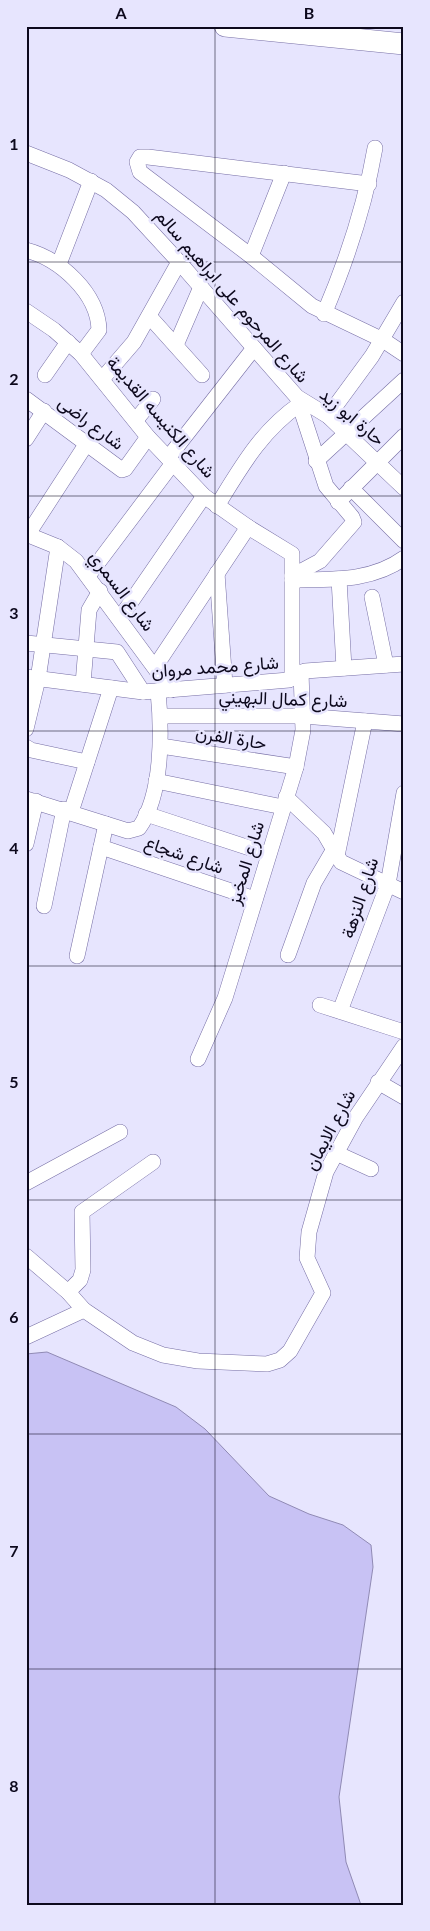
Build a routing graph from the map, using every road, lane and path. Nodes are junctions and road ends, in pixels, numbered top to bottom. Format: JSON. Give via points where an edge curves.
{"nodes":[{"id":1,"x":225,"y":26,"type":"edge"},
{"id":2,"x":404,"y":44,"type":"edge"},
{"id":3,"x":375,"y":148,"type":"dead end"},
{"id":4,"x":26,"y":153,"type":"edge"},
{"id":5,"x":284,"y":173,"type":"junction"},
{"id":6,"x":91,"y":181,"type":"junction"},
{"id":7,"x":368,"y":184,"type":"junction"},
{"id":8,"x":26,"y":250,"type":"edge"},
{"id":9,"x":251,"y":256,"type":"junction"},
{"id":10,"x":179,"y":262,"type":"junction"},
{"id":11,"x":59,"y":264,"type":"junction"},
{"id":12,"x":201,"y":287,"type":"junction"},
{"id":13,"x":404,"y":302,"type":"edge"},
{"id":14,"x":324,"y":314,"type":"junction"},
{"id":15,"x":149,"y":316,"type":"junction"},
{"id":16,"x":28,"y":317,"type":"edge"},
{"id":17,"x":383,"y":340,"type":"junction"},
{"id":18,"x":68,"y":342,"type":"junction"},
{"id":19,"x":176,"y":345,"type":"junction"},
{"id":20,"x":254,"y":348,"type":"junction"},
{"id":21,"x":81,"y":354,"type":"junction"},
{"id":22,"x":404,"y":354,"type":"edge"},
{"id":23,"x":45,"y":375,"type":"dead end"},
{"id":24,"x":202,"y":375,"type":"dead end"},
{"id":25,"x":103,"y":378,"type":"junction"},
{"id":26,"x":404,"y":380,"type":"edge"},
{"id":27,"x":26,"y":399,"type":"edge"},
{"id":28,"x":153,"y":399,"type":"dead end"},
{"id":29,"x":299,"y":401,"type":"junction"},
{"id":30,"x":44,"y":411,"type":"junction"},
{"id":31,"x":328,"y":416,"type":"junction"},
{"id":32,"x":136,"y":420,"type":"junction"},
{"id":33,"x":346,"y":432,"type":"junction"},
{"id":34,"x":404,"y":436,"type":"edge"},
{"id":35,"x":148,"y":437,"type":"junction"},
{"id":36,"x":26,"y":439,"type":"edge"},
{"id":37,"x":87,"y":443,"type":"junction"},
{"id":38,"x":170,"y":460,"type":"junction"},
{"id":39,"x":316,"y":461,"type":"junction"},
{"id":40,"x":377,"y":462,"type":"junction"},
{"id":41,"x":351,"y":488,"type":"junction"},
{"id":42,"x":404,"y":488,"type":"edge"},
{"id":43,"x":204,"y":496,"type":"junction"},
{"id":44,"x":338,"y":502,"type":"junction"},
{"id":45,"x":217,"y":506,"type":"junction"},
{"id":46,"x":248,"y":527,"type":"junction"},
{"id":47,"x":27,"y":534,"type":"edge"},
{"id":48,"x":404,"y":541,"type":"edge"},
{"id":49,"x":58,"y":547,"type":"junction"},
{"id":50,"x":403,"y":559,"type":"edge"},
{"id":51,"x":217,"y":573,"type":"junction"},
{"id":52,"x":88,"y":576,"type":"junction"},
{"id":53,"x":292,"y":578,"type":"junction"},
{"id":54,"x":339,"y":579,"type":"junction"},
{"id":55,"x":100,"y":591,"type":"junction"},
{"id":56,"x":372,"y":597,"type":"dead end"},
{"id":57,"x":120,"y":618,"type":"junction"},
{"id":58,"x":26,"y":643,"type":"edge"},
{"id":59,"x":43,"y":645,"type":"junction"},
{"id":60,"x":86,"y":649,"type":"junction"},
{"id":61,"x":404,"y":664,"type":"edge"},
{"id":62,"x":386,"y":665,"type":"junction"},
{"id":63,"x":155,"y":667,"type":"junction"},
{"id":64,"x":344,"y":668,"type":"junction"},
{"id":65,"x":296,"y":676,"type":"junction"},
{"id":66,"x":32,"y":678,"type":"edge"},
{"id":67,"x":83,"y":684,"type":"junction"},
{"id":68,"x":225,"y":686,"type":"junction"},
{"id":69,"x":111,"y":688,"type":"junction"},
{"id":70,"x":157,"y":691,"type":"junction"},
{"id":71,"x":161,"y":716,"type":"junction"},
{"id":72,"x":303,"y":716,"type":"junction"},
{"id":73,"x":365,"y":721,"type":"junction"},
{"id":74,"x":404,"y":724,"type":"edge"},
{"id":75,"x":26,"y":728,"type":"edge"},
{"id":76,"x":160,"y":746,"type":"junction"},
{"id":77,"x":26,"y":747,"type":"edge"},
{"id":78,"x":87,"y":762,"type":"junction"},
{"id":79,"x":296,"y":767,"type":"junction"},
{"id":80,"x":156,"y":781,"type":"junction"},
{"id":81,"x":404,"y":793,"type":"edge"},
{"id":82,"x":31,"y":800,"type":"edge"},
{"id":83,"x":285,"y":802,"type":"junction"},
{"id":84,"x":67,"y":810,"type":"junction"},
{"id":85,"x":146,"y":814,"type":"junction"},
{"id":86,"x":106,"y":824,"type":"junction"},
{"id":87,"x":26,"y":844,"type":"edge"},
{"id":88,"x":101,"y":847,"type":"junction"},
{"id":89,"x":335,"y":852,"type":"junction"},
{"id":90,"x":268,"y":854,"type":"junction"},
{"id":91,"x":388,"y":884,"type":"junction"},
{"id":92,"x":404,"y":892,"type":"edge"},
{"id":93,"x":255,"y":899,"type":"junction"},
{"id":94,"x":44,"y":906,"type":"dead end"},
{"id":95,"x":288,"y":955,"type":"dead end"},
{"id":96,"x":77,"y":956,"type":"dead end"},
{"id":97,"x":320,"y":1005,"type":"dead end"},
{"id":98,"x":340,"y":1011,"type":"junction"},
{"id":99,"x":404,"y":1032,"type":"edge"},
{"id":100,"x":404,"y":1046,"type":"edge"},
{"id":101,"x":198,"y":1059,"type":"dead end"},
{"id":102,"x":399,"y":1064,"type":"edge"},
{"id":103,"x":378,"y":1082,"type":"junction"},
{"id":104,"x":404,"y":1097,"type":"edge"},
{"id":105,"x":120,"y":1132,"type":"dead end"},
{"id":106,"x":336,"y":1153,"type":"junction"},
{"id":107,"x":154,"y":1162,"type":"dead end"},
{"id":108,"x":371,"y":1169,"type":"dead end"},
{"id":109,"x":26,"y":1183,"type":"edge"},
{"id":110,"x":26,"y":1256,"type":"edge"},
{"id":111,"x":68,"y":1292,"type":"junction"},
{"id":112,"x":84,"y":1310,"type":"junction"},
{"id":113,"x":26,"y":1337,"type":"edge"}],
"edges":[{"from":1,"to":2,"type":"highway"},
{"from":3,"to":7,"type":"street"},
{"from":4,"to":6,"type":"street","name":"شارع المرحوم على ابراهيم سالم"},
{"from":5,"to":7,"type":"street"},
{"from":5,"to":9,"type":"street"},
{"from":5,"to":9,"type":"street","via":[[148,156],[137,162],[140,172]]},
{"from":6,"to":10,"type":"street","name":"شارع المرحوم على ابراهيم سالم","via":[[133,212]]},
{"from":6,"to":11,"type":"street"},
{"from":7,"to":14,"type":"street","via":[[354,237]]},
{"from":8,"to":11,"type":"street"},
{"from":9,"to":14,"type":"street"},
{"from":10,"to":12,"type":"street","name":"شارع المرحوم على ابراهيم سالم"},
{"from":10,"to":15,"type":"street"},
{"from":11,"to":21,"type":"street","via":[[83,291],[98,324],[98,334]]},
{"from":12,"to":19,"type":"street"},
{"from":12,"to":20,"type":"street","name":"شارع المرحوم على ابراهيم سالم"},
{"from":13,"to":17,"type":"street"},
{"from":14,"to":17,"type":"street"},
{"from":15,"to":19,"type":"street"},
{"from":15,"to":25,"type":"street","via":[[125,354]]},
{"from":16,"to":18,"type":"street","name":"شارع الكنيسه القديمة"},
{"from":17,"to":22,"type":"street"},
{"from":17,"to":31,"type":"street"},
{"from":18,"to":21,"type":"street","name":"شارع الكنيسه القديمة"},
{"from":18,"to":23,"type":"street"},
{"from":19,"to":24,"type":"street"},
{"from":20,"to":29,"type":"street","name":"شارع المرحوم على ابراهيم سالم"},
{"from":20,"to":38,"type":"street"},
{"from":21,"to":25,"type":"street","name":"شارع الكنيسه القديمة"},
{"from":25,"to":32,"type":"street","name":"شارع الكنيسه القديمة"},
{"from":26,"to":33,"type":"street"},
{"from":27,"to":30,"type":"street","name":"شارع راضى"},
{"from":28,"to":32,"type":"street"},
{"from":29,"to":31,"type":"street","name":"حارة ابو زيد"},
{"from":29,"to":39,"type":"street","name":"شارع المرحوم على ابراهيم سالم"},
{"from":29,"to":45,"type":"street","via":[[254,446]]},
{"from":30,"to":36,"type":"street"},
{"from":30,"to":37,"type":"street","name":"شارع راضى"},
{"from":31,"to":33,"type":"street","name":"حارة ابو زيد"},
{"from":32,"to":35,"type":"street","name":"شارع الكنيسه القديمة"},
{"from":33,"to":39,"type":"street"},
{"from":33,"to":40,"type":"street","name":"حارة ابو زيد"},
{"from":34,"to":40,"type":"street"},
{"from":35,"to":37,"type":"street","name":"شارع راضى","via":[[124,470]]},
{"from":35,"to":38,"type":"street","name":"شارع الكنيسه القديمة"},
{"from":37,"to":47,"type":"street"},
{"from":38,"to":43,"type":"street","name":"شارع الكنيسه القديمة"},
{"from":38,"to":52,"type":"street"},
{"from":39,"to":44,"type":"street","name":"شارع المرحوم على ابراهيم سالم","via":[[326,486]]},
{"from":40,"to":41,"type":"street"},
{"from":40,"to":42,"type":"street","name":"حارة ابو زيد"},
{"from":41,"to":44,"type":"street"},
{"from":41,"to":48,"type":"street"},
{"from":43,"to":45,"type":"street","name":"شارع الكنيسه القديمة"},
{"from":43,"to":57,"type":"street"},
{"from":44,"to":53,"type":"street","name":"شارع المرحوم على ابراهيم سالم","via":[[352,517],[353,525],[316,565]]},
{"from":45,"to":46,"type":"street","name":"شارع الكنيسه القديمة"},
{"from":46,"to":51,"type":"street"},
{"from":46,"to":53,"type":"street","name":"شارع الكنيسه القديمة","via":[[292,554]]},
{"from":47,"to":49,"type":"street","name":"شارع السمري"},
{"from":49,"to":52,"type":"street","name":"شارع السمري","via":[[72,556]]},
{"from":49,"to":59,"type":"street"},
{"from":50,"to":54,"type":"street","via":[[365,575]]},
{"from":51,"to":63,"type":"street"},
{"from":51,"to":68,"type":"street"},
{"from":52,"to":55,"type":"street","name":"شارع السمري"},
{"from":53,"to":54,"type":"street"},
{"from":53,"to":65,"type":"street","name":"شارع الكنيسه القديمة"},
{"from":54,"to":64,"type":"street"},
{"from":55,"to":57,"type":"street","name":"شارع السمري"},
{"from":55,"to":60,"type":"street","via":[[89,610]]},
{"from":56,"to":62,"type":"street"},
{"from":57,"to":63,"type":"street","name":"شارع السمري"},
{"from":58,"to":59,"type":"street"},
{"from":59,"to":60,"type":"street"},
{"from":59,"to":66,"type":"street"},
{"from":60,"to":67,"type":"street"},
{"from":60,"to":70,"type":"street","via":[[115,651]]},
{"from":61,"to":62,"type":"street","name":"شارع محمد مروان"},
{"from":62,"to":64,"type":"street","name":"شارع محمد مروان"},
{"from":63,"to":70,"type":"street","name":"شارع السمري"},
{"from":64,"to":65,"type":"street","name":"شارع محمد مروان"},
{"from":65,"to":68,"type":"street","name":"شارع محمد مروان"},
{"from":65,"to":72,"type":"street","name":"شارع المخبز"},
{"from":66,"to":67,"type":"street","name":"شارع محمد مروان"},
{"from":66,"to":75,"type":"street"},
{"from":67,"to":69,"type":"street","name":"شارع محمد مروان"},
{"from":68,"to":70,"type":"street","name":"شارع محمد مروان"},
{"from":69,"to":70,"type":"street","name":"شارع محمد مروان"},
{"from":69,"to":78,"type":"street"},
{"from":70,"to":71,"type":"street"},
{"from":71,"to":72,"type":"street","name":"شارع كمال البهيني"},
{"from":71,"to":76,"type":"street"},
{"from":72,"to":73,"type":"street","name":"شارع كمال البهيني"},
{"from":72,"to":79,"type":"street","name":"شارع المخبز"},
{"from":73,"to":74,"type":"street","name":"شارع كمال البهيني"},
{"from":73,"to":89,"type":"street"},
{"from":76,"to":79,"type":"street","name":"حارة الفرن"},
{"from":76,"to":80,"type":"street"},
{"from":77,"to":78,"type":"street"},
{"from":78,"to":84,"type":"street"},
{"from":79,"to":83,"type":"street","name":"شارع المخبز"},
{"from":80,"to":83,"type":"street"},
{"from":80,"to":85,"type":"street"},
{"from":81,"to":91,"type":"street","name":"شارع النزهة"},
{"from":82,"to":84,"type":"street"},
{"from":82,"to":87,"type":"street"},
{"from":83,"to":89,"type":"street","via":[[324,833]]},
{"from":83,"to":90,"type":"street","name":"شارع المخبز"},
{"from":84,"to":86,"type":"street"},
{"from":84,"to":94,"type":"street"},
{"from":85,"to":86,"type":"street","via":[[140,828],[132,832]]},
{"from":85,"to":90,"type":"street"},
{"from":86,"to":88,"type":"street"},
{"from":88,"to":93,"type":"street","name":"شارع شجاع"},
{"from":88,"to":96,"type":"street"},
{"from":89,"to":91,"type":"street","via":[[341,862]]},
{"from":89,"to":95,"type":"street","via":[[314,883]]},
{"from":90,"to":93,"type":"street","name":"شارع المخبز"},
{"from":91,"to":92,"type":"street"},
{"from":91,"to":98,"type":"street","name":"شارع النزهة"},
{"from":93,"to":101,"type":"street","name":"شارع المخبز","via":[[226,998]]},
{"from":97,"to":98,"type":"street"},
{"from":98,"to":99,"type":"street"},
{"from":100,"to":102,"type":"street","name":"شارع الايمان"},
{"from":102,"to":103,"type":"street","name":"شارع الايمان"},
{"from":103,"to":104,"type":"street"},
{"from":103,"to":106,"type":"street","name":"شارع الايمان"},
{"from":105,"to":109,"type":"street"},
{"from":106,"to":108,"type":"street"},
{"from":106,"to":112,"type":"street","name":"شارع الايمان","via":[[326,1172],[309,1232],[307,1258],[324,1293],[290,1351],[280,1360],[268,1364],[198,1361],[164,1355],[133,1343]]},
{"from":107,"to":111,"type":"street","via":[[82,1212],[83,1270],[80,1280]]},
{"from":110,"to":111,"type":"street"},
{"from":111,"to":112,"type":"street"},
{"from":112,"to":113,"type":"street"}]}
